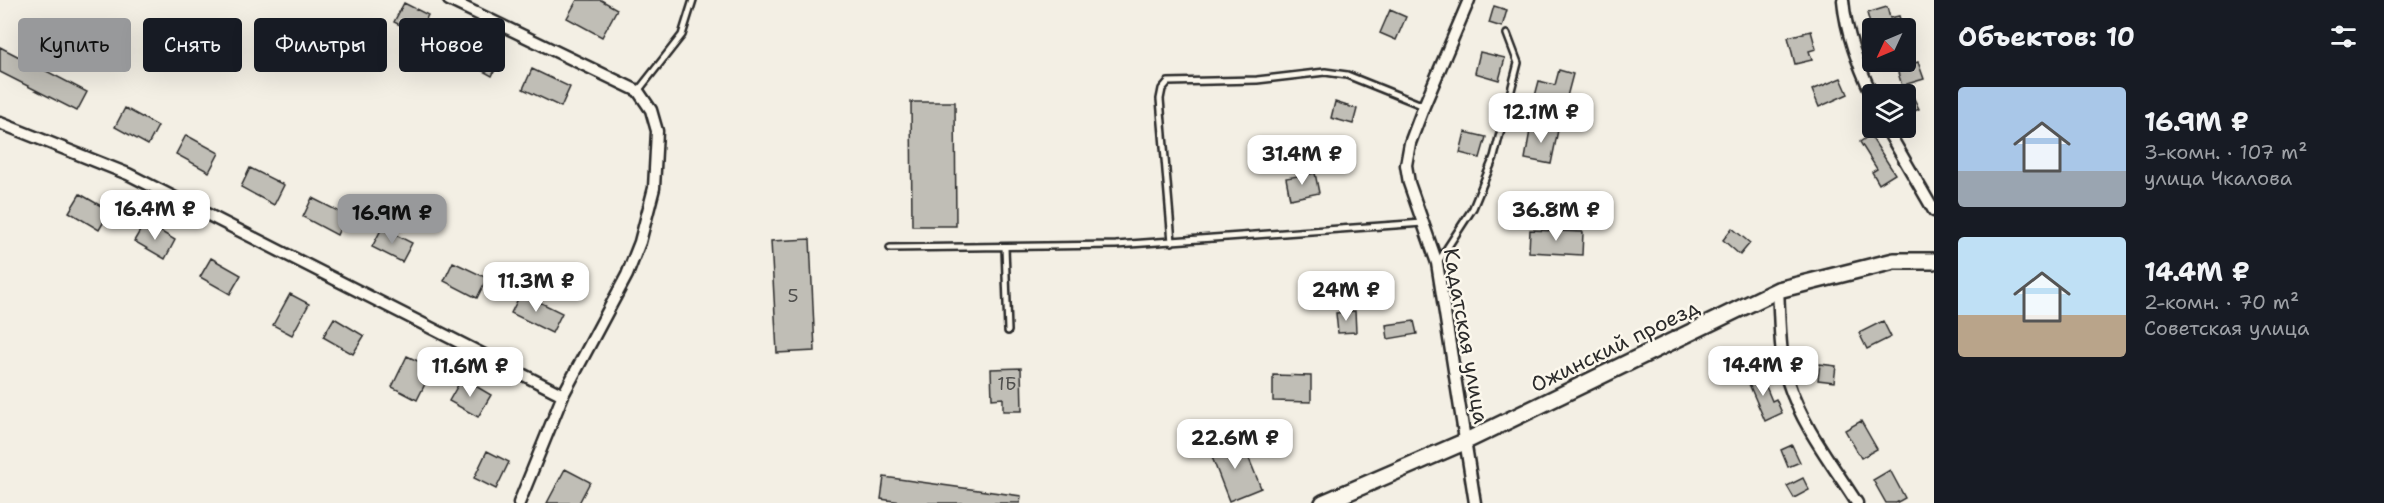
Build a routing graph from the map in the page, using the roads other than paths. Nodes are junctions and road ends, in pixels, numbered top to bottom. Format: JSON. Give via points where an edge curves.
{"nodes":[{"id":1,"x":449,"y":0,"type":"edge"},
{"id":2,"x":693,"y":0,"type":"edge"},
{"id":3,"x":1469,"y":0,"type":"edge"},
{"id":4,"x":1843,"y":0,"type":"edge"},
{"id":5,"x":1507,"y":34,"type":"dead end"},
{"id":6,"x":1867,"y":84,"type":"edge"},
{"id":7,"x":638,"y":91,"type":"junction"},
{"id":8,"x":1424,"y":106,"type":"junction"},
{"id":9,"x":0,"y":123,"type":"edge"},
{"id":10,"x":1892,"y":138,"type":"edge"},
{"id":11,"x":1934,"y":211,"type":"edge"},
{"id":12,"x":1423,"y":224,"type":"junction"},
{"id":13,"x":1172,"y":242,"type":"junction"},
{"id":14,"x":1005,"y":247,"type":"junction"},
{"id":15,"x":890,"y":249,"type":"dead end"},
{"id":16,"x":1934,"y":261,"type":"edge"},
{"id":17,"x":1437,"y":263,"type":"junction"},
{"id":18,"x":1778,"y":290,"type":"junction"},
{"id":19,"x":1008,"y":331,"type":"dead end"},
{"id":20,"x":563,"y":395,"type":"junction"},
{"id":21,"x":1464,"y":442,"type":"junction"},
{"id":22,"x":519,"y":503,"type":"edge"},
{"id":23,"x":1323,"y":503,"type":"edge"},
{"id":24,"x":1475,"y":503,"type":"edge"},
{"id":25,"x":1857,"y":503,"type":"edge"}],
"edges":[{"from":1,"to":7,"type":"street"},
{"from":2,"to":7,"type":"lane","via":[[682,35]]},
{"from":3,"to":8,"type":"street","name":"Кадатская улица"},
{"from":4,"to":6,"type":"street","via":[[1845,21]]},
{"from":5,"to":17,"type":"lane","via":[[1518,63],[1494,157],[1473,208]]},
{"from":7,"to":20,"type":"street","via":[[651,110],[657,131],[651,199],[627,275]]},
{"from":8,"to":12,"type":"street","name":"Кадатская улица","via":[[1406,165]]},
{"from":8,"to":13,"type":"lane","via":[[1347,75],[1325,72],[1257,80],[1168,82],[1160,99]]},
{"from":9,"to":20,"type":"street","via":[[128,174]]},
{"from":10,"to":11,"type":"street"},
{"from":12,"to":13,"type":"lane"},
{"from":12,"to":17,"type":"street","name":"Кадатская улица"},
{"from":13,"to":14,"type":"lane"},
{"from":14,"to":15,"type":"lane"},
{"from":14,"to":19,"type":"lane"},
{"from":16,"to":18,"type":"main road","name":"Ожинский проезд","via":[[1894,261]]},
{"from":17,"to":21,"type":"street","name":"Кадатская улица"},
{"from":18,"to":21,"type":"main road","name":"Ожинский проезд"},
{"from":18,"to":25,"type":"street","via":[[1788,381],[1804,418]]},
{"from":20,"to":22,"type":"street"},
{"from":21,"to":23,"type":"main road","name":"Ожинский проезд"},
{"from":21,"to":24,"type":"street","name":"Кадатская улица"}]}
